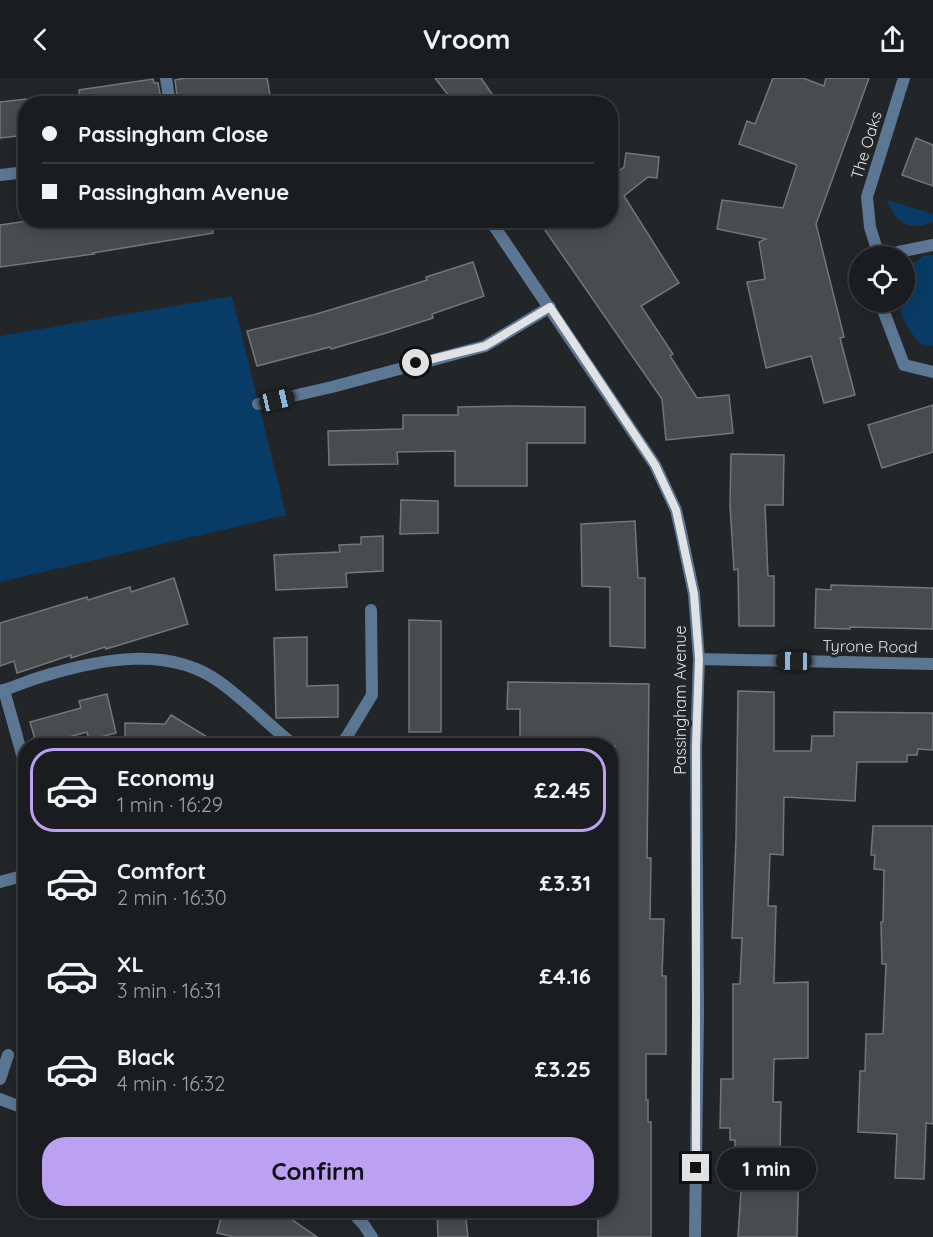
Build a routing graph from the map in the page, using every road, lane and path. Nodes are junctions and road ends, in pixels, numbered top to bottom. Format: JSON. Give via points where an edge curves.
{"nodes":[{"id":1,"x":166,"y":78,"type":"edge"},
{"id":2,"x":904,"y":78,"type":"edge"},
{"id":3,"x":169,"y":96,"type":"edge"},
{"id":4,"x":18,"y":173,"type":"edge"},
{"id":5,"x":0,"y":175,"type":"edge"},
{"id":6,"x":496,"y":228,"type":"edge"},
{"id":7,"x":933,"y":245,"type":"edge"},
{"id":8,"x":876,"y":246,"type":"edge"},
{"id":9,"x":915,"y":249,"type":"edge"},
{"id":10,"x":550,"y":307,"type":"junction"},
{"id":11,"x":884,"y":312,"type":"edge"},
{"id":12,"x":933,"y":372,"type":"edge"},
{"id":13,"x":258,"y":404,"type":"dead end"},
{"id":14,"x":371,"y":610,"type":"dead end"},
{"id":15,"x":699,"y":659,"type":"junction"},
{"id":16,"x":933,"y":664,"type":"edge"},
{"id":17,"x":2,"y":690,"type":"edge"},
{"id":18,"x":285,"y":738,"type":"edge"},
{"id":19,"x":346,"y":738,"type":"edge"},
{"id":20,"x":18,"y":743,"type":"edge"},
{"id":21,"x":18,"y":877,"type":"edge"},
{"id":22,"x":0,"y":882,"type":"edge"},
{"id":23,"x":8,"y":1054,"type":"dead end"},
{"id":24,"x":0,"y":1078,"type":"edge"},
{"id":25,"x":0,"y":1099,"type":"edge"},
{"id":26,"x":18,"y":1106,"type":"edge"},
{"id":27,"x":357,"y":1218,"type":"edge"},
{"id":28,"x":372,"y":1237,"type":"edge"},
{"id":29,"x":695,"y":1237,"type":"edge"}],
"edges":[{"from":1,"to":3,"type":"street"},
{"from":2,"to":8,"type":"street","name":"The Oaks","via":[[867,197]]},
{"from":4,"to":5,"type":"street"},
{"from":6,"to":10,"type":"street","name":"Passingham Avenue"},
{"from":7,"to":9,"type":"street"},
{"from":10,"to":13,"type":"street","via":[[485,346]]},
{"from":10,"to":15,"type":"street","name":"Passingham Avenue","via":[[655,465],[676,510],[694,594]]},
{"from":11,"to":12,"type":"street","via":[[904,365]]},
{"from":14,"to":19,"type":"street","via":[[372,694]]},
{"from":15,"to":16,"type":"street","name":"Tyrone Road"},
{"from":15,"to":29,"type":"street","name":"Passingham Avenue"},
{"from":17,"to":18,"type":"street","via":[[104,661],[159,659],[193,667],[220,683]]},
{"from":17,"to":20,"type":"street"},
{"from":21,"to":22,"type":"street"},
{"from":23,"to":24,"type":"street"},
{"from":25,"to":26,"type":"street"},
{"from":27,"to":28,"type":"street"}]}
